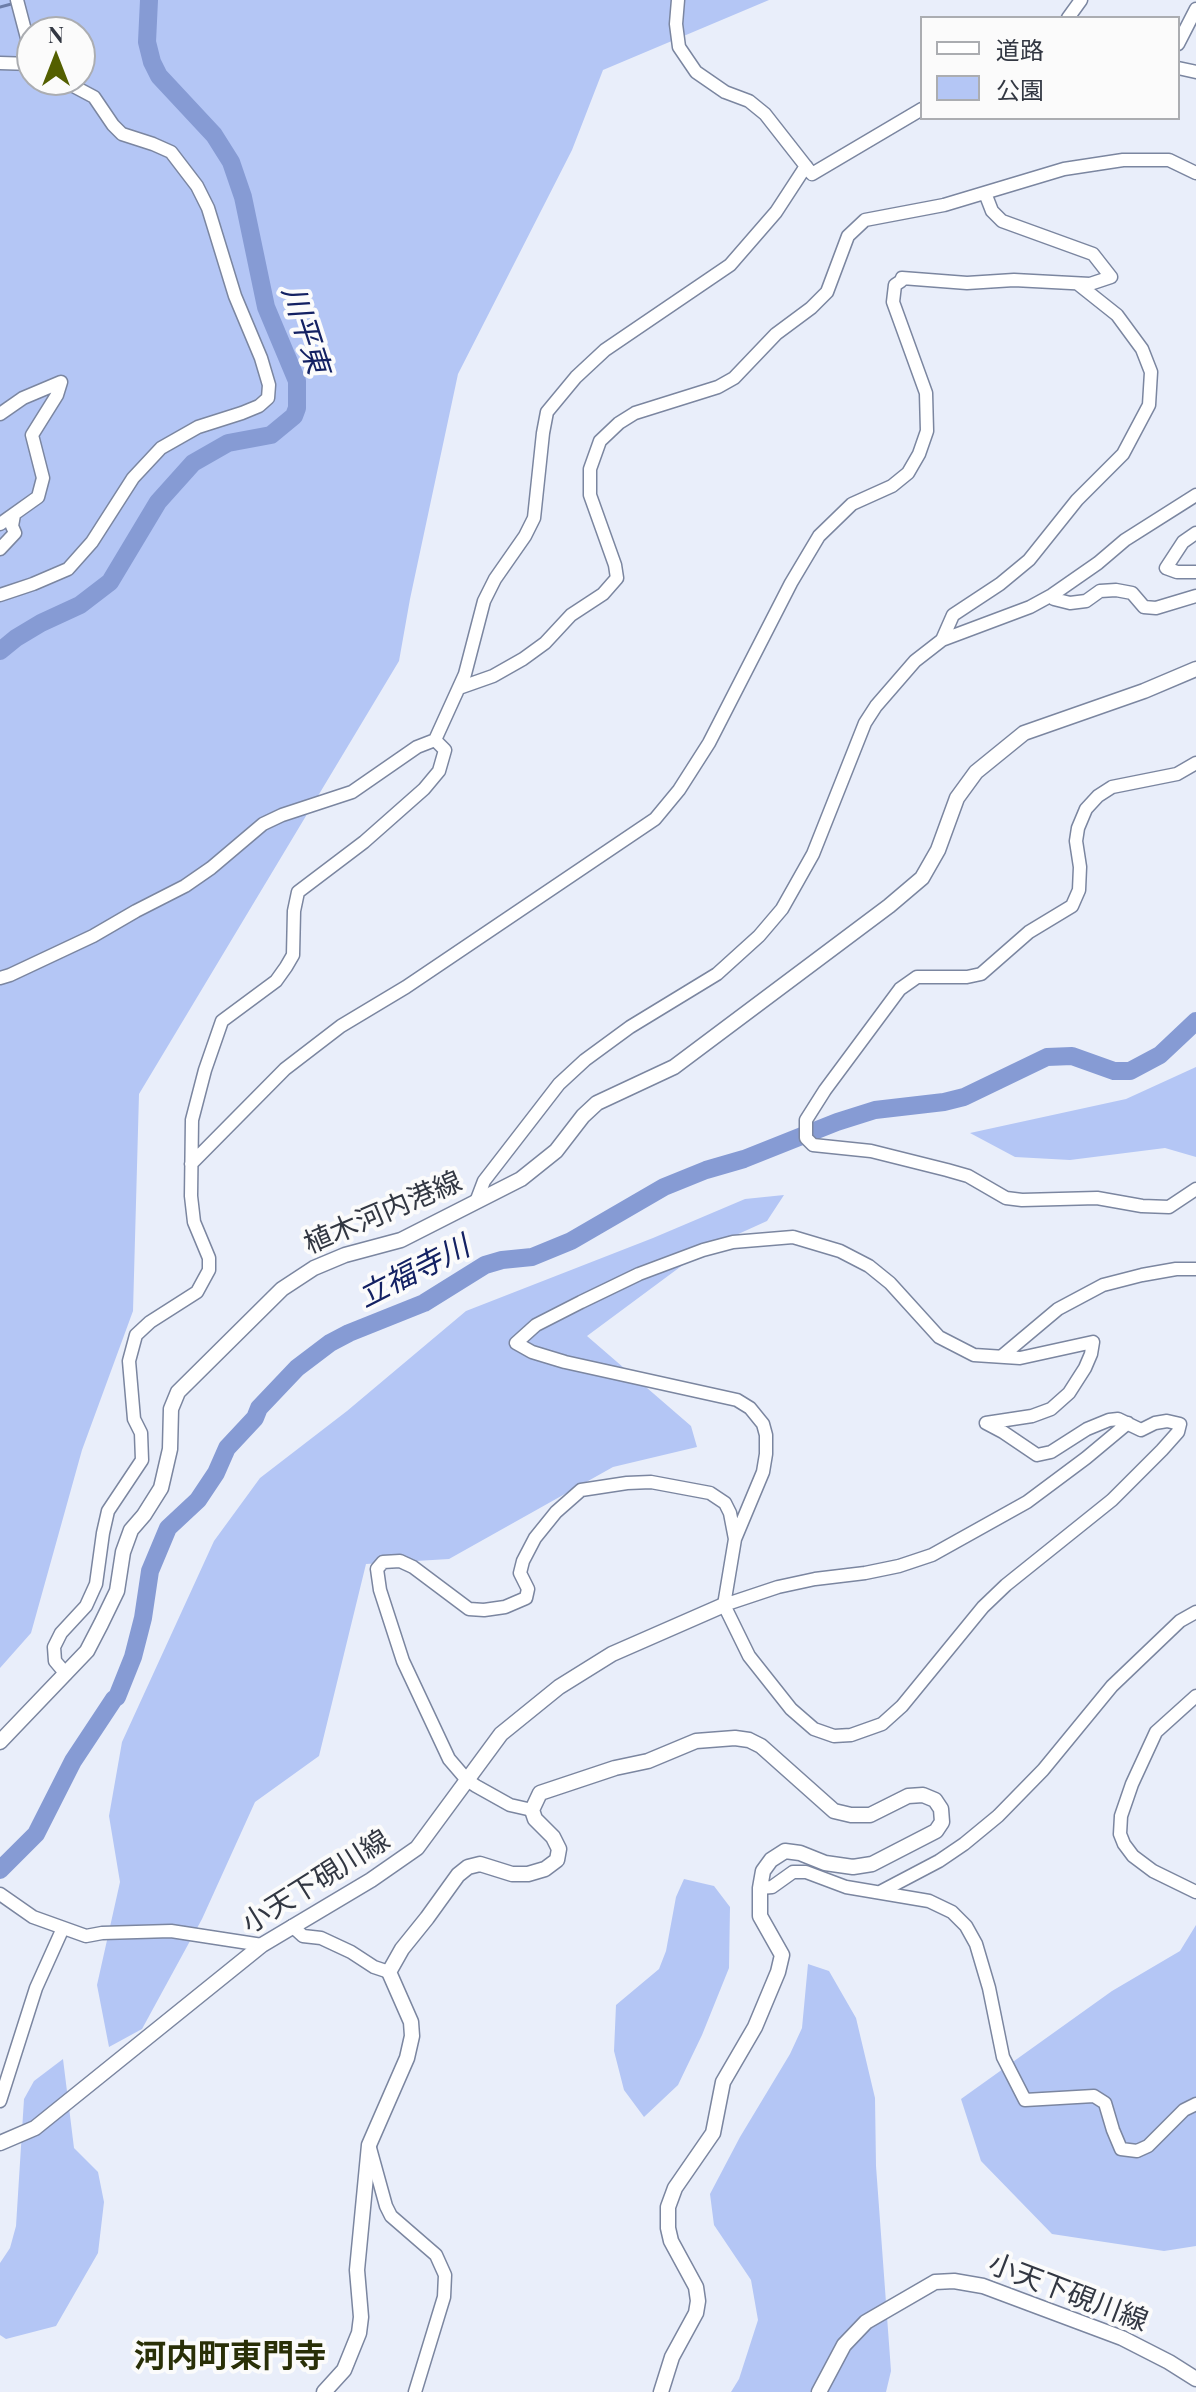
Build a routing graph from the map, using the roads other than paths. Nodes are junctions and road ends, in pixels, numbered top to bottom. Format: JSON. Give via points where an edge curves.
{"nodes":[{"id":1,"x":678,"y":0,"type":"edge"},
{"id":2,"x":1196,"y":9,"type":"edge"},
{"id":3,"x":1180,"y":40,"type":"edge"},
{"id":4,"x":92,"y":96,"type":"edge"},
{"id":5,"x":920,"y":110,"type":"edge"},
{"id":6,"x":1196,"y":161,"type":"edge"},
{"id":7,"x":1175,"y":163,"type":"junction"},
{"id":8,"x":806,"y":166,"type":"junction"},
{"id":9,"x":1196,"y":173,"type":"edge"},
{"id":10,"x":985,"y":193,"type":"junction"},
{"id":11,"x":1078,"y":284,"type":"junction"},
{"id":12,"x":0,"y":414,"type":"edge"},
{"id":13,"x":1196,"y":495,"type":"edge"},
{"id":14,"x":14,"y":515,"type":"junction"},
{"id":15,"x":0,"y":524,"type":"edge"},
{"id":16,"x":1196,"y":533,"type":"edge"},
{"id":17,"x":0,"y":549,"type":"edge"},
{"id":18,"x":1196,"y":572,"type":"edge"},
{"id":19,"x":0,"y":595,"type":"edge"},
{"id":20,"x":1052,"y":595,"type":"junction"},
{"id":21,"x":1196,"y":596,"type":"edge"},
{"id":22,"x":942,"y":640,"type":"junction"},
{"id":23,"x":1196,"y":669,"type":"edge"},
{"id":24,"x":459,"y":688,"type":"junction"},
{"id":25,"x":435,"y":740,"type":"junction"},
{"id":26,"x":1196,"y":763,"type":"edge"},
{"id":27,"x":0,"y":978,"type":"edge"},
{"id":28,"x":191,"y":1164,"type":"junction"},
{"id":29,"x":1196,"y":1189,"type":"edge"},
{"id":30,"x":476,"y":1202,"type":"junction"},
{"id":31,"x":1196,"y":1269,"type":"edge"},
{"id":32,"x":1002,"y":1356,"type":"junction"},
{"id":33,"x":1128,"y":1423,"type":"junction"},
{"id":34,"x":735,"y":1539,"type":"junction"},
{"id":35,"x":724,"y":1605,"type":"junction"},
{"id":36,"x":1196,"y":1612,"type":"edge"},
{"id":37,"x":66,"y":1674,"type":"junction"},
{"id":38,"x":1196,"y":1696,"type":"edge"},
{"id":39,"x":0,"y":1742,"type":"edge"},
{"id":40,"x":467,"y":1780,"type":"junction"},
{"id":41,"x":532,"y":1810,"type":"junction"},
{"id":42,"x":760,"y":1888,"type":"junction"},
{"id":43,"x":881,"y":1892,"type":"junction"},
{"id":44,"x":1196,"y":1892,"type":"edge"},
{"id":45,"x":0,"y":1894,"type":"edge"},
{"id":46,"x":292,"y":1926,"type":"junction"},
{"id":47,"x":63,"y":1928,"type":"junction"},
{"id":48,"x":262,"y":1945,"type":"junction"},
{"id":49,"x":389,"y":1972,"type":"junction"},
{"id":50,"x":0,"y":2101,"type":"edge"},
{"id":51,"x":1196,"y":2104,"type":"edge"},
{"id":52,"x":0,"y":2143,"type":"edge"},
{"id":53,"x":369,"y":2145,"type":"junction"},
{"id":54,"x":1196,"y":2379,"type":"edge"},
{"id":55,"x":324,"y":2392,"type":"edge"},
{"id":56,"x":415,"y":2392,"type":"edge"},
{"id":57,"x":661,"y":2392,"type":"edge"},
{"id":58,"x":819,"y":2392,"type":"edge"}],
"edges":[{"from":1,"to":8,"type":"street","via":[[679,47],[696,72],[765,114]]},
{"from":2,"to":3,"type":"street"},
{"from":4,"to":19,"type":"street","via":[[122,134],[171,152],[197,186],[261,358],[268,398],[161,448],[68,569]]},
{"from":5,"to":8,"type":"street","via":[[812,174]]},
{"from":6,"to":7,"type":"street"},
{"from":7,"to":9,"type":"street"},
{"from":7,"to":10,"type":"street","via":[[1123,160],[1064,169]]},
{"from":8,"to":24,"type":"street","via":[[776,212],[730,265],[605,350],[547,412],[534,518],[484,601]]},
{"from":10,"to":11,"type":"street","via":[[1002,221],[1093,254],[1111,277]]},
{"from":10,"to":24,"type":"street","via":[[865,220],[848,236],[827,292],[734,378],[619,423],[600,441],[590,469],[590,495],[617,578],[523,659]]},
{"from":11,"to":22,"type":"street","via":[[1117,315],[1142,349],[1151,372],[1149,405],[1123,454],[1029,560],[953,615]]},
{"from":11,"to":28,"type":"street","via":[[902,278],[895,285],[893,302],[926,393],[927,431],[919,454],[908,473],[852,504],[819,536],[679,790],[655,819],[341,1026],[285,1069]]},
{"from":12,"to":14,"type":"street","via":[[61,382],[32,435],[43,478],[38,497]]},
{"from":13,"to":20,"type":"street"},
{"from":14,"to":15,"type":"street"},
{"from":14,"to":17,"type":"street","via":[[15,533]]},
{"from":16,"to":18,"type":"street","via":[[1183,542],[1166,568]]},
{"from":20,"to":21,"type":"street","via":[[1070,603],[1116,590],[1132,593],[1144,607],[1156,608]]},
{"from":20,"to":22,"type":"street"},
{"from":22,"to":30,"type":"street","via":[[915,661],[865,723],[813,854],[782,909],[717,974],[630,1027],[559,1084],[484,1181]]},
{"from":23,"to":30,"type":"main road","name":"植木河内港線","via":[[1024,733],[976,772],[957,798],[922,878],[674,1067],[597,1103],[556,1151],[521,1179]]},
{"from":24,"to":25,"type":"street"},
{"from":25,"to":27,"type":"street","via":[[352,792],[263,824],[185,886]]},
{"from":25,"to":28,"type":"street","via":[[445,750],[439,771],[416,797],[298,892],[293,955],[286,967],[276,981],[222,1021],[192,1120]]},
{"from":26,"to":29,"type":"street","via":[[1177,774],[1112,787],[1098,796],[1078,828],[1079,890],[1072,906],[1029,932],[981,974],[917,977],[900,989],[806,1120],[806,1138],[813,1145],[871,1151],[947,1170],[1006,1198],[1097,1198],[1169,1207]]},
{"from":28,"to":37,"type":"street","via":[[194,1222],[209,1270],[197,1292],[136,1335],[129,1361],[142,1460],[108,1511],[96,1584],[86,1606],[54,1647],[55,1661]]},
{"from":30,"to":37,"type":"main road","name":"植木河内港線","via":[[401,1240],[314,1268],[282,1289],[178,1392],[161,1488],[131,1530],[117,1591],[101,1624],[87,1651]]},
{"from":31,"to":32,"type":"street","via":[[1103,1285],[1058,1309]]},
{"from":32,"to":33,"type":"street","via":[[1020,1358],[1093,1342],[1085,1368],[1051,1409],[986,1423],[1037,1455],[1109,1420]]},
{"from":32,"to":34,"type":"street","via":[[974,1355],[939,1337],[869,1266],[793,1237],[733,1242],[639,1274],[536,1325],[516,1343],[565,1362],[737,1400],[750,1408],[763,1424],[766,1454]]},
{"from":33,"to":35,"type":"street","via":[[1027,1502],[932,1555],[899,1566],[778,1587]]},
{"from":33,"to":35,"type":"street","via":[[1141,1430],[1167,1421],[1180,1424],[1112,1500],[983,1607],[902,1706],[871,1729],[834,1736],[814,1729],[749,1656]]},
{"from":34,"to":35,"type":"street"},
{"from":34,"to":40,"type":"street","via":[[725,1503],[710,1493],[627,1483],[581,1490],[556,1512],[523,1561],[526,1598],[505,1607],[469,1609],[413,1567],[383,1562],[377,1569],[380,1590],[403,1661],[449,1759]]},
{"from":35,"to":40,"type":"main road","name":"小天下硯川線","via":[[612,1654],[559,1687],[501,1734]]},
{"from":36,"to":43,"type":"street","via":[[1112,1686],[998,1816],[939,1861]]},
{"from":37,"to":39,"type":"main road","name":"植木河内港線"},
{"from":38,"to":44,"type":"street","via":[[1156,1732],[1128,1795],[1120,1834],[1133,1856]]},
{"from":40,"to":41,"type":"street","via":[[510,1805]]},
{"from":40,"to":46,"type":"main road","name":"小天下硯川線","via":[[417,1848]]},
{"from":41,"to":42,"type":"main road","via":[[540,1793],[551,1788],[648,1761],[696,1741],[735,1738],[761,1746],[834,1811],[870,1815],[908,1796],[923,1795],[941,1809],[936,1831],[872,1864],[825,1863],[785,1851],[763,1871]]},
{"from":41,"to":49,"type":"main road","via":[[553,1837],[557,1860],[528,1874],[480,1864],[468,1867]]},
{"from":42,"to":43,"type":"street","via":[[772,1887],[793,1872],[806,1872],[846,1887]]},
{"from":42,"to":57,"type":"main road","via":[[760,1916],[782,1955],[755,2027],[723,2082],[713,2133],[668,2207],[671,2241],[698,2301]]},
{"from":43,"to":51,"type":"street","via":[[929,1901],[966,1926],[989,1988],[1003,2057],[1025,2100],[1094,2096],[1105,2103],[1121,2149],[1137,2151]]},
{"from":45,"to":47,"type":"street","via":[[26,1914]]},
{"from":46,"to":48,"type":"main road","name":"小天下硯川線"},
{"from":46,"to":49,"type":"street","via":[[303,1936],[321,1938]]},
{"from":47,"to":48,"type":"street","via":[[86,1936],[171,1931]]},
{"from":47,"to":50,"type":"street","via":[[36,1988]]},
{"from":48,"to":52,"type":"main road","name":"小天下硯川線","via":[[35,2128]]},
{"from":49,"to":53,"type":"main road","via":[[407,2010],[412,2036]]},
{"from":53,"to":55,"type":"main road","via":[[357,2270],[359,2333],[344,2370]]},
{"from":53,"to":56,"type":"street","via":[[391,2216],[436,2255],[445,2275],[444,2297]]},
{"from":54,"to":58,"type":"main road","name":"小天下硯川線","via":[[1122,2338],[983,2286],[954,2281],[935,2282],[866,2322],[844,2345]]}]}
